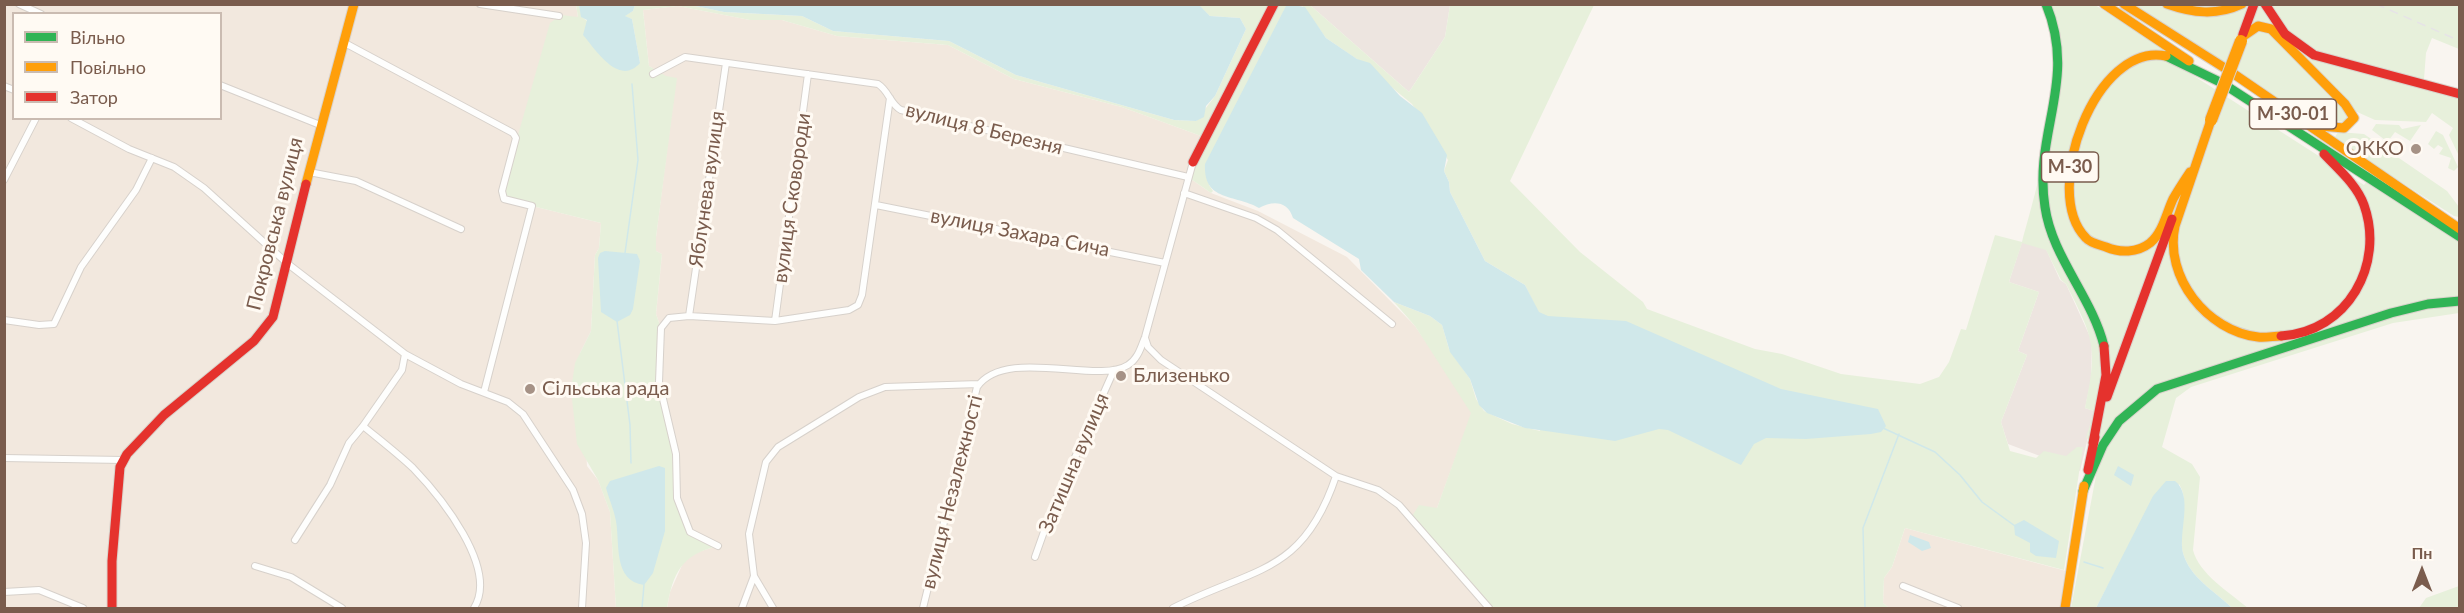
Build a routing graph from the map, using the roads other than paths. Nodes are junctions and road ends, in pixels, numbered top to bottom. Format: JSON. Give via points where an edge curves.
{"nodes":[{"id":1,"x":19,"y":4,"type":"edge"},
{"id":2,"x":354,"y":4,"type":"edge"},
{"id":3,"x":480,"y":4,"type":"edge"},
{"id":4,"x":1274,"y":4,"type":"edge"},
{"id":5,"x":2046,"y":4,"type":"edge"},
{"id":6,"x":2104,"y":4,"type":"edge"},
{"id":7,"x":2124,"y":4,"type":"edge"},
{"id":8,"x":2167,"y":4,"type":"edge"},
{"id":9,"x":2242,"y":4,"type":"edge"},
{"id":10,"x":2254,"y":4,"type":"edge"},
{"id":11,"x":2265,"y":4,"type":"edge"},
{"id":12,"x":37,"y":12,"type":"edge"},
{"id":13,"x":559,"y":16,"type":"dead end"},
{"id":14,"x":2242,"y":39,"type":"junction"},
{"id":15,"x":343,"y":42,"type":"junction"},
{"id":16,"x":726,"y":63,"type":"junction"},
{"id":17,"x":653,"y":74,"type":"dead end"},
{"id":18,"x":808,"y":74,"type":"junction"},
{"id":19,"x":2223,"y":84,"type":"junction"},
{"id":20,"x":222,"y":87,"type":"edge"},
{"id":21,"x":2460,"y":94,"type":"edge"},
{"id":22,"x":890,"y":98,"type":"junction"},
{"id":23,"x":35,"y":120,"type":"edge"},
{"id":24,"x":75,"y":120,"type":"edge"},
{"id":25,"x":320,"y":125,"type":"junction"},
{"id":26,"x":2309,"y":125,"type":"junction"},
{"id":27,"x":2312,"y":140,"type":"junction"},
{"id":28,"x":152,"y":158,"type":"junction"},
{"id":29,"x":1193,"y":162,"type":"joint"},
{"id":30,"x":309,"y":172,"type":"junction"},
{"id":31,"x":2190,"y":172,"type":"junction"},
{"id":32,"x":1188,"y":177,"type":"junction"},
{"id":33,"x":4,"y":180,"type":"edge"},
{"id":34,"x":1184,"y":193,"type":"junction"},
{"id":35,"x":876,"y":205,"type":"junction"},
{"id":36,"x":461,"y":229,"type":"dead end"},
{"id":37,"x":2460,"y":229,"type":"edge"},
{"id":38,"x":2460,"y":237,"type":"edge"},
{"id":39,"x":1165,"y":263,"type":"junction"},
{"id":40,"x":288,"y":264,"type":"junction"},
{"id":41,"x":2460,"y":301,"type":"edge"},
{"id":42,"x":689,"y":316,"type":"junction"},
{"id":43,"x":4,"y":320,"type":"edge"},
{"id":44,"x":775,"y":321,"type":"junction"},
{"id":45,"x":1392,"y":324,"type":"dead end"},
{"id":46,"x":1145,"y":338,"type":"junction"},
{"id":47,"x":405,"y":354,"type":"junction"},
{"id":48,"x":1114,"y":370,"type":"junction"},
{"id":49,"x":979,"y":384,"type":"junction"},
{"id":50,"x":484,"y":392,"type":"junction"},
{"id":51,"x":363,"y":426,"type":"junction"},
{"id":52,"x":2093,"y":443,"type":"junction"},
{"id":53,"x":4,"y":458,"type":"edge"},
{"id":54,"x":123,"y":460,"type":"junction"},
{"id":55,"x":1336,"y":476,"type":"junction"},
{"id":56,"x":2083,"y":491,"type":"junction"},
{"id":57,"x":295,"y":540,"type":"dead end"},
{"id":58,"x":718,"y":546,"type":"dead end"},
{"id":59,"x":1035,"y":557,"type":"dead end"},
{"id":60,"x":255,"y":566,"type":"dead end"},
{"id":61,"x":754,"y":576,"type":"junction"},
{"id":62,"x":1903,"y":586,"type":"dead end"},
{"id":63,"x":4,"y":592,"type":"edge"},
{"id":64,"x":83,"y":609,"type":"edge"},
{"id":65,"x":112,"y":609,"type":"edge"},
{"id":66,"x":342,"y":609,"type":"edge"},
{"id":67,"x":474,"y":609,"type":"edge"},
{"id":68,"x":582,"y":609,"type":"edge"},
{"id":69,"x":742,"y":609,"type":"edge"},
{"id":70,"x":773,"y":609,"type":"edge"},
{"id":71,"x":923,"y":609,"type":"edge"},
{"id":72,"x":1173,"y":609,"type":"edge"},
{"id":73,"x":1489,"y":609,"type":"edge"},
{"id":74,"x":1958,"y":609,"type":"edge"},
{"id":75,"x":2065,"y":609,"type":"edge"}],
"edges":[{"from":1,"to":12,"type":"street"},
{"from":2,"to":15,"type":"main road","name":"Покровська вулиця"},
{"from":3,"to":13,"type":"street"},
{"from":4,"to":29,"type":"main road"},
{"from":5,"to":52,"type":"main road","via":[[2057,32],[2061,64],[2043,168],[2043,199],[2048,225],[2098,326],[2106,351],[2107,370]]},
{"from":6,"to":19,"type":"main road"},
{"from":7,"to":26,"type":"main road","number":"М-30-01"},
{"from":8,"to":9,"type":"main road","via":[[2187,12],[2215,14]]},
{"from":10,"to":14,"type":"main road","number":"М-30"},
{"from":11,"to":21,"type":"main road","via":[[2297,46],[2314,55]]},
{"from":14,"to":26,"type":"main road","via":[[2258,26],[2271,29],[2354,118],[2344,128]]},
{"from":14,"to":31,"type":"main road","number":"М-30","bridge":true},
{"from":15,"to":25,"type":"main road","name":"Покровська вулиця"},
{"from":15,"to":50,"type":"street","via":[[516,138],[502,191],[504,199],[532,206]]},
{"from":16,"to":17,"type":"street","name":"вулиця 8 Березня","via":[[685,57]]},
{"from":16,"to":18,"type":"street","name":"вулиця 8 Березня"},
{"from":16,"to":42,"type":"street","name":"Яблунева вулиця"},
{"from":18,"to":22,"type":"street","name":"вулиця 8 Березня","via":[[878,84],[886,88]]},
{"from":18,"to":44,"type":"street","name":"вулиця Сковороди"},
{"from":19,"to":27,"type":"main road","number":"М-30"},
{"from":19,"to":31,"type":"main road","number":"М-30","via":[[2156,53],[2139,55],[2122,64],[2102,87],[2083,126],[2067,179],[2067,208],[2079,231],[2092,243],[2111,250],[2135,250],[2152,241]]},
{"from":20,"to":25,"type":"street"},
{"from":22,"to":32,"type":"street","name":"вулиця 8 Березня","via":[[901,110]]},
{"from":22,"to":35,"type":"street"},
{"from":23,"to":33,"type":"street"},
{"from":24,"to":28,"type":"street"},
{"from":25,"to":30,"type":"main road","name":"Покровська вулиця"},
{"from":26,"to":37,"type":"main road","number":"М-30-01"},
{"from":27,"to":31,"type":"main road","via":[[2348,180],[2363,204],[2371,235],[2371,257],[2365,279],[2349,304],[2299,334],[2271,338],[2236,331],[2214,320],[2193,299],[2178,273],[2173,238]]},
{"from":27,"to":38,"type":"main road","number":"М-30"},
{"from":28,"to":40,"type":"street","via":[[174,167],[204,188]]},
{"from":28,"to":43,"type":"street","via":[[136,190],[81,267],[54,324],[39,326]]},
{"from":29,"to":32,"type":"street"},
{"from":30,"to":36,"type":"street","via":[[356,181]]},
{"from":30,"to":40,"type":"main road","name":"Покровська вулиця"},
{"from":31,"to":52,"type":"main road","via":[[2113,378]]},
{"from":32,"to":34,"type":"street"},
{"from":34,"to":39,"type":"street"},
{"from":34,"to":45,"type":"street","via":[[1256,218],[1277,230]]},
{"from":35,"to":39,"type":"street","name":"вулиця Захара Сича"},
{"from":35,"to":44,"type":"street","via":[[858,305],[849,310]]},
{"from":39,"to":46,"type":"street"},
{"from":40,"to":47,"type":"street"},
{"from":40,"to":54,"type":"main road","name":"Покровська вулиця","via":[[277,309],[265,330],[164,415]]},
{"from":41,"to":56,"type":"main road","via":[[2391,313],[2157,389],[2136,402],[2110,431]]},
{"from":42,"to":44,"type":"street"},
{"from":42,"to":58,"type":"street","via":[[669,318],[662,328],[660,394],[676,454],[678,506],[690,532]]},
{"from":46,"to":48,"type":"street","via":[[1133,361]]},
{"from":46,"to":55,"type":"street","via":[[1161,360]]},
{"from":47,"to":50,"type":"street"},
{"from":47,"to":51,"type":"street","via":[[402,370]]},
{"from":48,"to":49,"type":"street","name":"вулиця Незалежності","via":[[1025,368],[995,375]]},
{"from":48,"to":59,"type":"street","name":"Затишна вулиця","via":[[1052,509]]},
{"from":49,"to":61,"type":"street","via":[[885,387],[859,397],[778,447],[766,462],[749,534]]},
{"from":49,"to":71,"type":"street","name":"вулиця Незалежності"},
{"from":50,"to":68,"type":"street","via":[[508,402],[523,414],[573,490],[585,528]]},
{"from":51,"to":57,"type":"street","via":[[349,443],[330,485]]},
{"from":51,"to":67,"type":"street","via":[[414,470],[462,532],[480,574],[480,593]]},
{"from":52,"to":56,"type":"main road"},
{"from":53,"to":54,"type":"street"},
{"from":54,"to":65,"type":"main road","name":"Покровська вулиця","via":[[116,488]]},
{"from":55,"to":72,"type":"street","via":[[1316,522],[1283,559]]},
{"from":55,"to":73,"type":"street","via":[[1378,490],[1399,505]]},
{"from":56,"to":75,"type":"main road"},
{"from":60,"to":66,"type":"street","via":[[291,577]]},
{"from":61,"to":69,"type":"street"},
{"from":61,"to":70,"type":"street"},
{"from":62,"to":74,"type":"street"},
{"from":63,"to":64,"type":"street","via":[[39,590]]}]}
